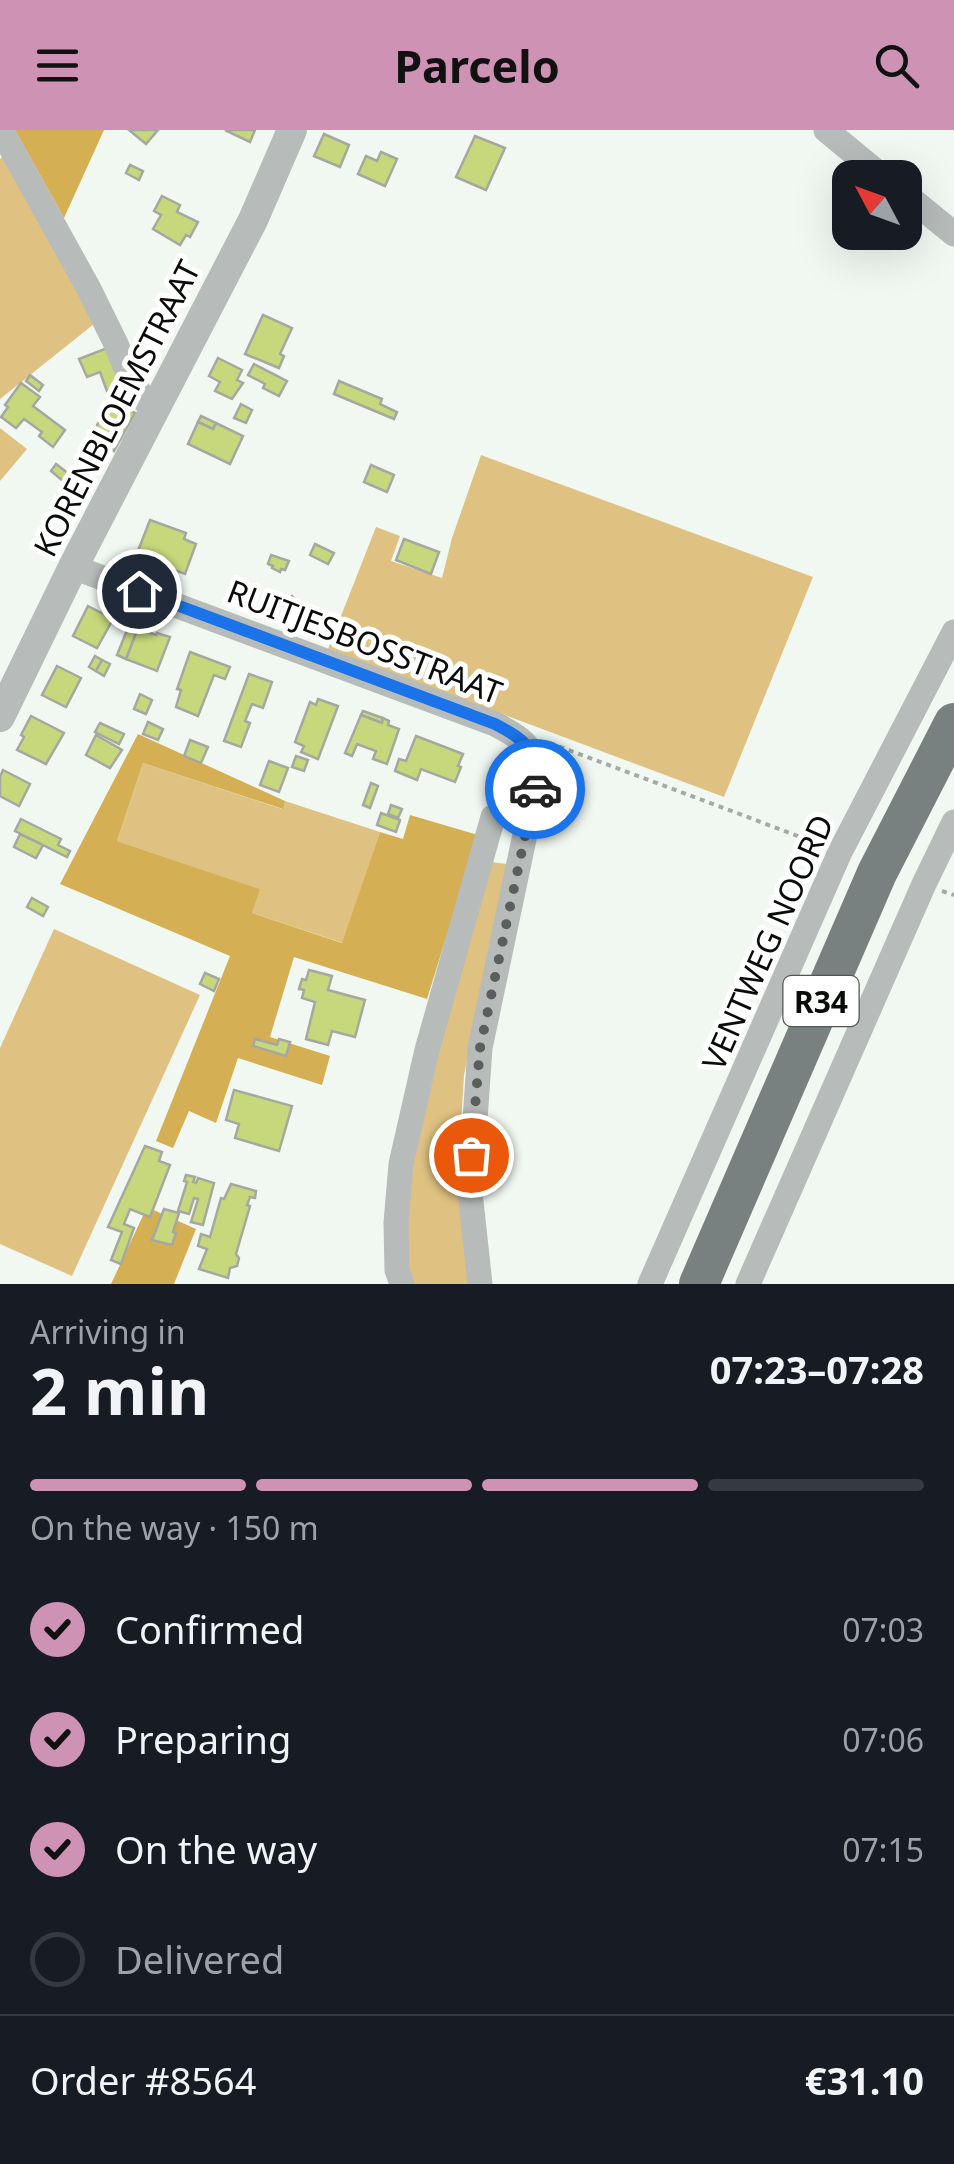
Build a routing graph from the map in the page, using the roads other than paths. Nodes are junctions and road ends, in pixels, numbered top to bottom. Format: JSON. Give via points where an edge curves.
{"nodes":[{"id":1,"x":1,"y":130,"type":"edge"},
{"id":2,"x":292,"y":130,"type":"edge"},
{"id":3,"x":826,"y":130,"type":"edge"},
{"id":4,"x":862,"y":160,"type":"edge"},
{"id":5,"x":922,"y":208,"type":"edge"},
{"id":6,"x":954,"y":234,"type":"edge"},
{"id":7,"x":153,"y":412,"type":"junction"},
{"id":8,"x":74,"y":567,"type":"junction"},
{"id":9,"x":954,"y":632,"type":"edge"},
{"id":10,"x":0,"y":717,"type":"edge"},
{"id":11,"x":954,"y":722,"type":"edge"},
{"id":12,"x":493,"y":817,"type":"dead end"},
{"id":13,"x":954,"y":822,"type":"edge"},
{"id":14,"x":486,"y":848,"type":"junction"},
{"id":15,"x":522,"y":851,"type":"junction"},
{"id":16,"x":402,"y":1284,"type":"edge"},
{"id":17,"x":480,"y":1284,"type":"edge"},
{"id":18,"x":650,"y":1284,"type":"edge"},
{"id":19,"x":699,"y":1284,"type":"edge"},
{"id":20,"x":748,"y":1284,"type":"edge"}],
"edges":[{"from":1,"to":7,"type":"street"},
{"from":2,"to":7,"type":"street","name":"KORENBLOEMSTRAAT","via":[[254,220]]},
{"from":3,"to":4,"type":"street"},
{"from":5,"to":6,"type":"street"},
{"from":7,"to":8,"type":"street","name":"KORENBLOEMSTRAAT"},
{"from":8,"to":10,"type":"street","name":"KORENBLOEMSTRAAT"},
{"from":8,"to":15,"type":"street","name":"RUITJESBOSSTRAAT","via":[[522,738],[536,759]]},
{"from":9,"to":18,"type":"street","name":"VENTWEG NOORD","via":[[840,852]]},
{"from":11,"to":19,"type":"highway","number":"R34","via":[[876,873]]},
{"from":12,"to":14,"type":"street"},
{"from":13,"to":20,"type":"street"},
{"from":14,"to":15,"type":"street"},
{"from":14,"to":16,"type":"street","via":[[401,1164],[396,1224]]},
{"from":15,"to":17,"type":"street","name":"RUITJESBOSSTRAAT","via":[[480,1048],[470,1192]]}]}
